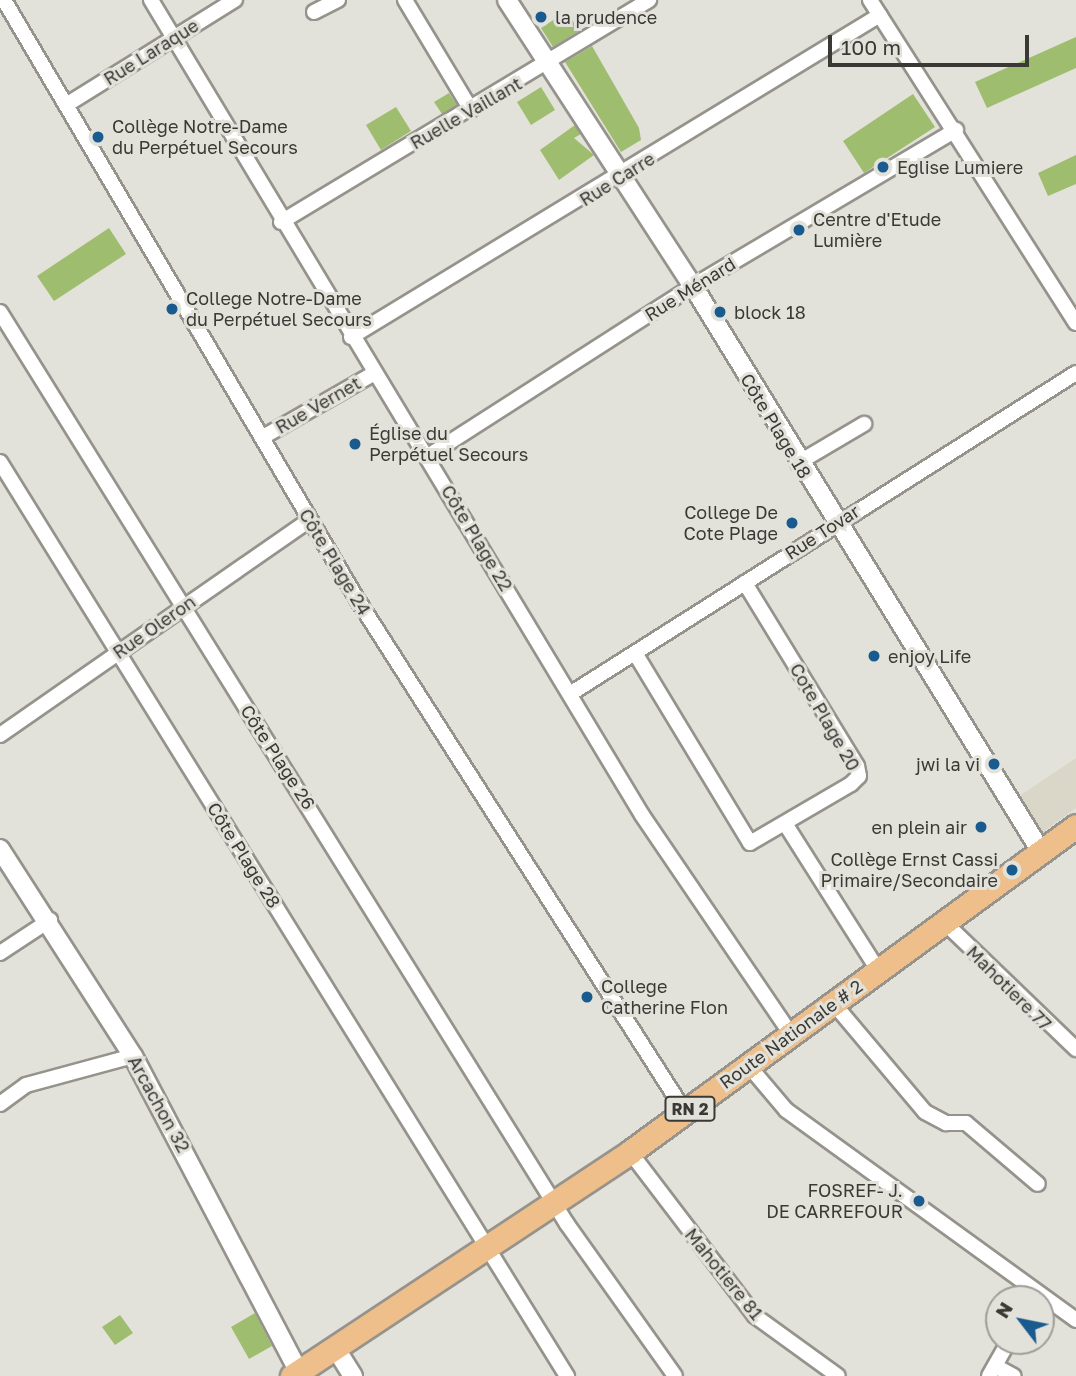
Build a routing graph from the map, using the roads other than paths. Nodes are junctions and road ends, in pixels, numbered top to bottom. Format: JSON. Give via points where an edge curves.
{"nodes":[{"id":1,"x":4,"y":0,"type":"edge"},
{"id":2,"x":151,"y":0,"type":"edge"},
{"id":3,"x":236,"y":0,"type":"edge"},
{"id":4,"x":338,"y":0,"type":"edge"},
{"id":5,"x":405,"y":0,"type":"edge"},
{"id":6,"x":507,"y":0,"type":"edge"},
{"id":7,"x":649,"y":0,"type":"edge"},
{"id":8,"x":870,"y":0,"type":"edge"},
{"id":9,"x":314,"y":12,"type":"dead end"},
{"id":10,"x":880,"y":15,"type":"junction"},
{"id":11,"x":174,"y":37,"type":"junction"},
{"id":12,"x":549,"y":65,"type":"junction"},
{"id":13,"x":66,"y":105,"type":"junction"},
{"id":14,"x":471,"y":110,"type":"junction"},
{"id":15,"x":957,"y":130,"type":"junction"},
{"id":16,"x":623,"y":176,"type":"junction"},
{"id":17,"x":281,"y":222,"type":"junction"},
{"id":18,"x":693,"y":286,"type":"junction"},
{"id":19,"x":0,"y":312,"type":"edge"},
{"id":20,"x":1076,"y":323,"type":"edge"},
{"id":21,"x":351,"y":337,"type":"junction"},
{"id":22,"x":1076,"y":373,"type":"edge"},
{"id":23,"x":373,"y":374,"type":"junction"},
{"id":24,"x":864,"y":424,"type":"dead end"},
{"id":25,"x":263,"y":437,"type":"junction"},
{"id":26,"x":428,"y":456,"type":"junction"},
{"id":27,"x":0,"y":462,"type":"edge"},
{"id":28,"x":798,"y":463,"type":"junction"},
{"id":29,"x":309,"y":520,"type":"junction"},
{"id":30,"x":834,"y":522,"type":"junction"},
{"id":31,"x":746,"y":583,"type":"junction"},
{"id":32,"x":183,"y":607,"type":"junction"},
{"id":33,"x":117,"y":653,"type":"junction"},
{"id":34,"x":635,"y":653,"type":"junction"},
{"id":35,"x":570,"y":694,"type":"junction"},
{"id":36,"x":0,"y":735,"type":"edge"},
{"id":37,"x":786,"y":825,"type":"junction"},
{"id":38,"x":1076,"y":826,"type":"edge"},
{"id":39,"x":0,"y":849,"type":"edge"},
{"id":40,"x":1042,"y":853,"type":"junction"},
{"id":41,"x":50,"y":920,"type":"junction"},
{"id":42,"x":945,"y":923,"type":"junction"},
{"id":43,"x":0,"y":953,"type":"edge"},
{"id":44,"x":878,"y":970,"type":"junction"},
{"id":45,"x":834,"y":1004,"type":"junction"},
{"id":46,"x":790,"y":1034,"type":"junction"},
{"id":47,"x":1076,"y":1049,"type":"edge"},
{"id":48,"x":133,"y":1056,"type":"junction"},
{"id":49,"x":748,"y":1065,"type":"junction"},
{"id":50,"x":0,"y":1104,"type":"edge"},
{"id":51,"x":685,"y":1112,"type":"junction"},
{"id":52,"x":630,"y":1152,"type":"junction"},
{"id":53,"x":1038,"y":1184,"type":"dead end"},
{"id":54,"x":558,"y":1202,"type":"junction"},
{"id":55,"x":488,"y":1248,"type":"junction"},
{"id":56,"x":1021,"y":1285,"type":"edge"},
{"id":57,"x":1055,"y":1308,"type":"edge"},
{"id":58,"x":1076,"y":1320,"type":"edge"},
{"id":59,"x":336,"y":1349,"type":"junction"},
{"id":60,"x":1001,"y":1355,"type":"edge"},
{"id":61,"x":992,"y":1371,"type":"edge"},
{"id":62,"x":295,"y":1374,"type":"edge"},
{"id":63,"x":353,"y":1376,"type":"edge"},
{"id":64,"x":567,"y":1376,"type":"edge"},
{"id":65,"x":675,"y":1376,"type":"edge"},
{"id":66,"x":838,"y":1376,"type":"edge"},
{"id":67,"x":1014,"y":1376,"type":"edge"}],
"edges":[{"from":1,"to":13,"type":"street","name":"Côte Plage 24"},
{"from":2,"to":11,"type":"street","name":"Côte Plage 22"},
{"from":3,"to":11,"type":"street","name":"Rue Laraque"},
{"from":4,"to":9,"type":"street"},
{"from":5,"to":14,"type":"street"},
{"from":6,"to":12,"type":"street","name":"Côte Plage 18"},
{"from":7,"to":12,"type":"street","name":"Ruelle Vaillant"},
{"from":8,"to":10,"type":"street"},
{"from":10,"to":15,"type":"street"},
{"from":10,"to":16,"type":"street","name":"Rue Carre"},
{"from":11,"to":13,"type":"street","name":"Rue Laraque"},
{"from":11,"to":17,"type":"street","name":"Côte Plage 22"},
{"from":12,"to":14,"type":"street","name":"Ruelle Vaillant"},
{"from":12,"to":16,"type":"street","name":"Côte Plage 18"},
{"from":13,"to":25,"type":"street","name":"Côte Plage 24"},
{"from":14,"to":17,"type":"street","name":"Ruelle Vaillant"},
{"from":15,"to":18,"type":"street","name":"Rue Ménard"},
{"from":15,"to":20,"type":"street"},
{"from":16,"to":18,"type":"street","name":"Côte Plage 18"},
{"from":16,"to":21,"type":"street","name":"Rue Carre"},
{"from":17,"to":21,"type":"street","name":"Côte Plage 22"},
{"from":18,"to":26,"type":"street","name":"Rue Ménard"},
{"from":18,"to":28,"type":"street","name":"Côte Plage 18"},
{"from":19,"to":32,"type":"street","name":"Côte Plage 26"},
{"from":21,"to":23,"type":"street","name":"Côte Plage 22"},
{"from":22,"to":30,"type":"street","name":"Rue Tovar"},
{"from":23,"to":25,"type":"street","name":"Rue Vernet"},
{"from":23,"to":26,"type":"street","name":"Côte Plage 22"},
{"from":24,"to":28,"type":"street"},
{"from":25,"to":29,"type":"street","name":"Côte Plage 24"},
{"from":26,"to":35,"type":"street","name":"Côte Plage 22"},
{"from":27,"to":33,"type":"street","name":"Côte Plage 28"},
{"from":28,"to":30,"type":"street","name":"Côte Plage 18"},
{"from":29,"to":32,"type":"street","name":"Rue Oleron"},
{"from":29,"to":51,"type":"street","name":"Côte Plage 24"},
{"from":30,"to":31,"type":"street","name":"Rue Tovar"},
{"from":30,"to":40,"type":"street","name":"Côte Plage 18"},
{"from":31,"to":34,"type":"street","name":"Rue Tovar"},
{"from":31,"to":37,"type":"street","name":"Cote Plage 20","via":[[859,771],[856,780]]},
{"from":32,"to":33,"type":"street","name":"Rue Oleron"},
{"from":32,"to":54,"type":"street","name":"Côte Plage 26"},
{"from":33,"to":36,"type":"street","name":"Rue Oleron"},
{"from":33,"to":55,"type":"street","name":"Côte Plage 28"},
{"from":34,"to":35,"type":"street","name":"Rue Tovar"},
{"from":34,"to":37,"type":"street","name":"Cote Plage 20","via":[[745,840],[755,844]]},
{"from":35,"to":46,"type":"street","name":"Côte Plage 22","via":[[642,815]]},
{"from":37,"to":44,"type":"street"},
{"from":38,"to":40,"type":"main road","name":"Route Nationale # 2","number":"RN 2"},
{"from":39,"to":41,"type":"street","name":"Arcachon 32"},
{"from":40,"to":42,"type":"main road","name":"Route Nationale # 2","number":"RN 2"},
{"from":41,"to":43,"type":"street"},
{"from":41,"to":48,"type":"street","name":"Arcachon 32"},
{"from":42,"to":44,"type":"main road","name":"Route Nationale # 2","number":"RN 2"},
{"from":42,"to":47,"type":"street","name":"Mahotiere 77"},
{"from":44,"to":45,"type":"main road","name":"Route Nationale # 2","number":"RN 2"},
{"from":45,"to":46,"type":"main road","name":"Route Nationale # 2","number":"RN 2"},
{"from":45,"to":53,"type":"street","via":[[925,1112],[946,1123],[966,1124]]},
{"from":46,"to":49,"type":"main road","name":"Route Nationale # 2","number":"RN 2"},
{"from":48,"to":50,"type":"street","via":[[26,1085]]},
{"from":48,"to":62,"type":"street","name":"Arcachon 32"},
{"from":49,"to":51,"type":"main road","name":"Route Nationale # 2","number":"RN 2"},
{"from":49,"to":56,"type":"street","via":[[786,1110]]},
{"from":51,"to":52,"type":"main road","name":"Route Nationale # 2","number":"RN 2"},
{"from":52,"to":54,"type":"main road","name":"Route Nationale # 2","number":"RN 2"},
{"from":52,"to":66,"type":"street","name":"Mahotiere 81","via":[[755,1316]]},
{"from":54,"to":55,"type":"main road","name":"Route Nationale # 2","number":"RN 2"},
{"from":54,"to":65,"type":"street","name":"Côte Plage 26","via":[[567,1224]]},
{"from":55,"to":59,"type":"main road","name":"Route Nationale # 2","number":"RN 2"},
{"from":55,"to":64,"type":"street","name":"Côte Plage 28"},
{"from":57,"to":58,"type":"street"},
{"from":59,"to":62,"type":"main road","name":"Route Nationale # 2","number":"RN 2"},
{"from":59,"to":63,"type":"street"},
{"from":60,"to":61,"type":"street"},
{"from":61,"to":67,"type":"street"}]}
